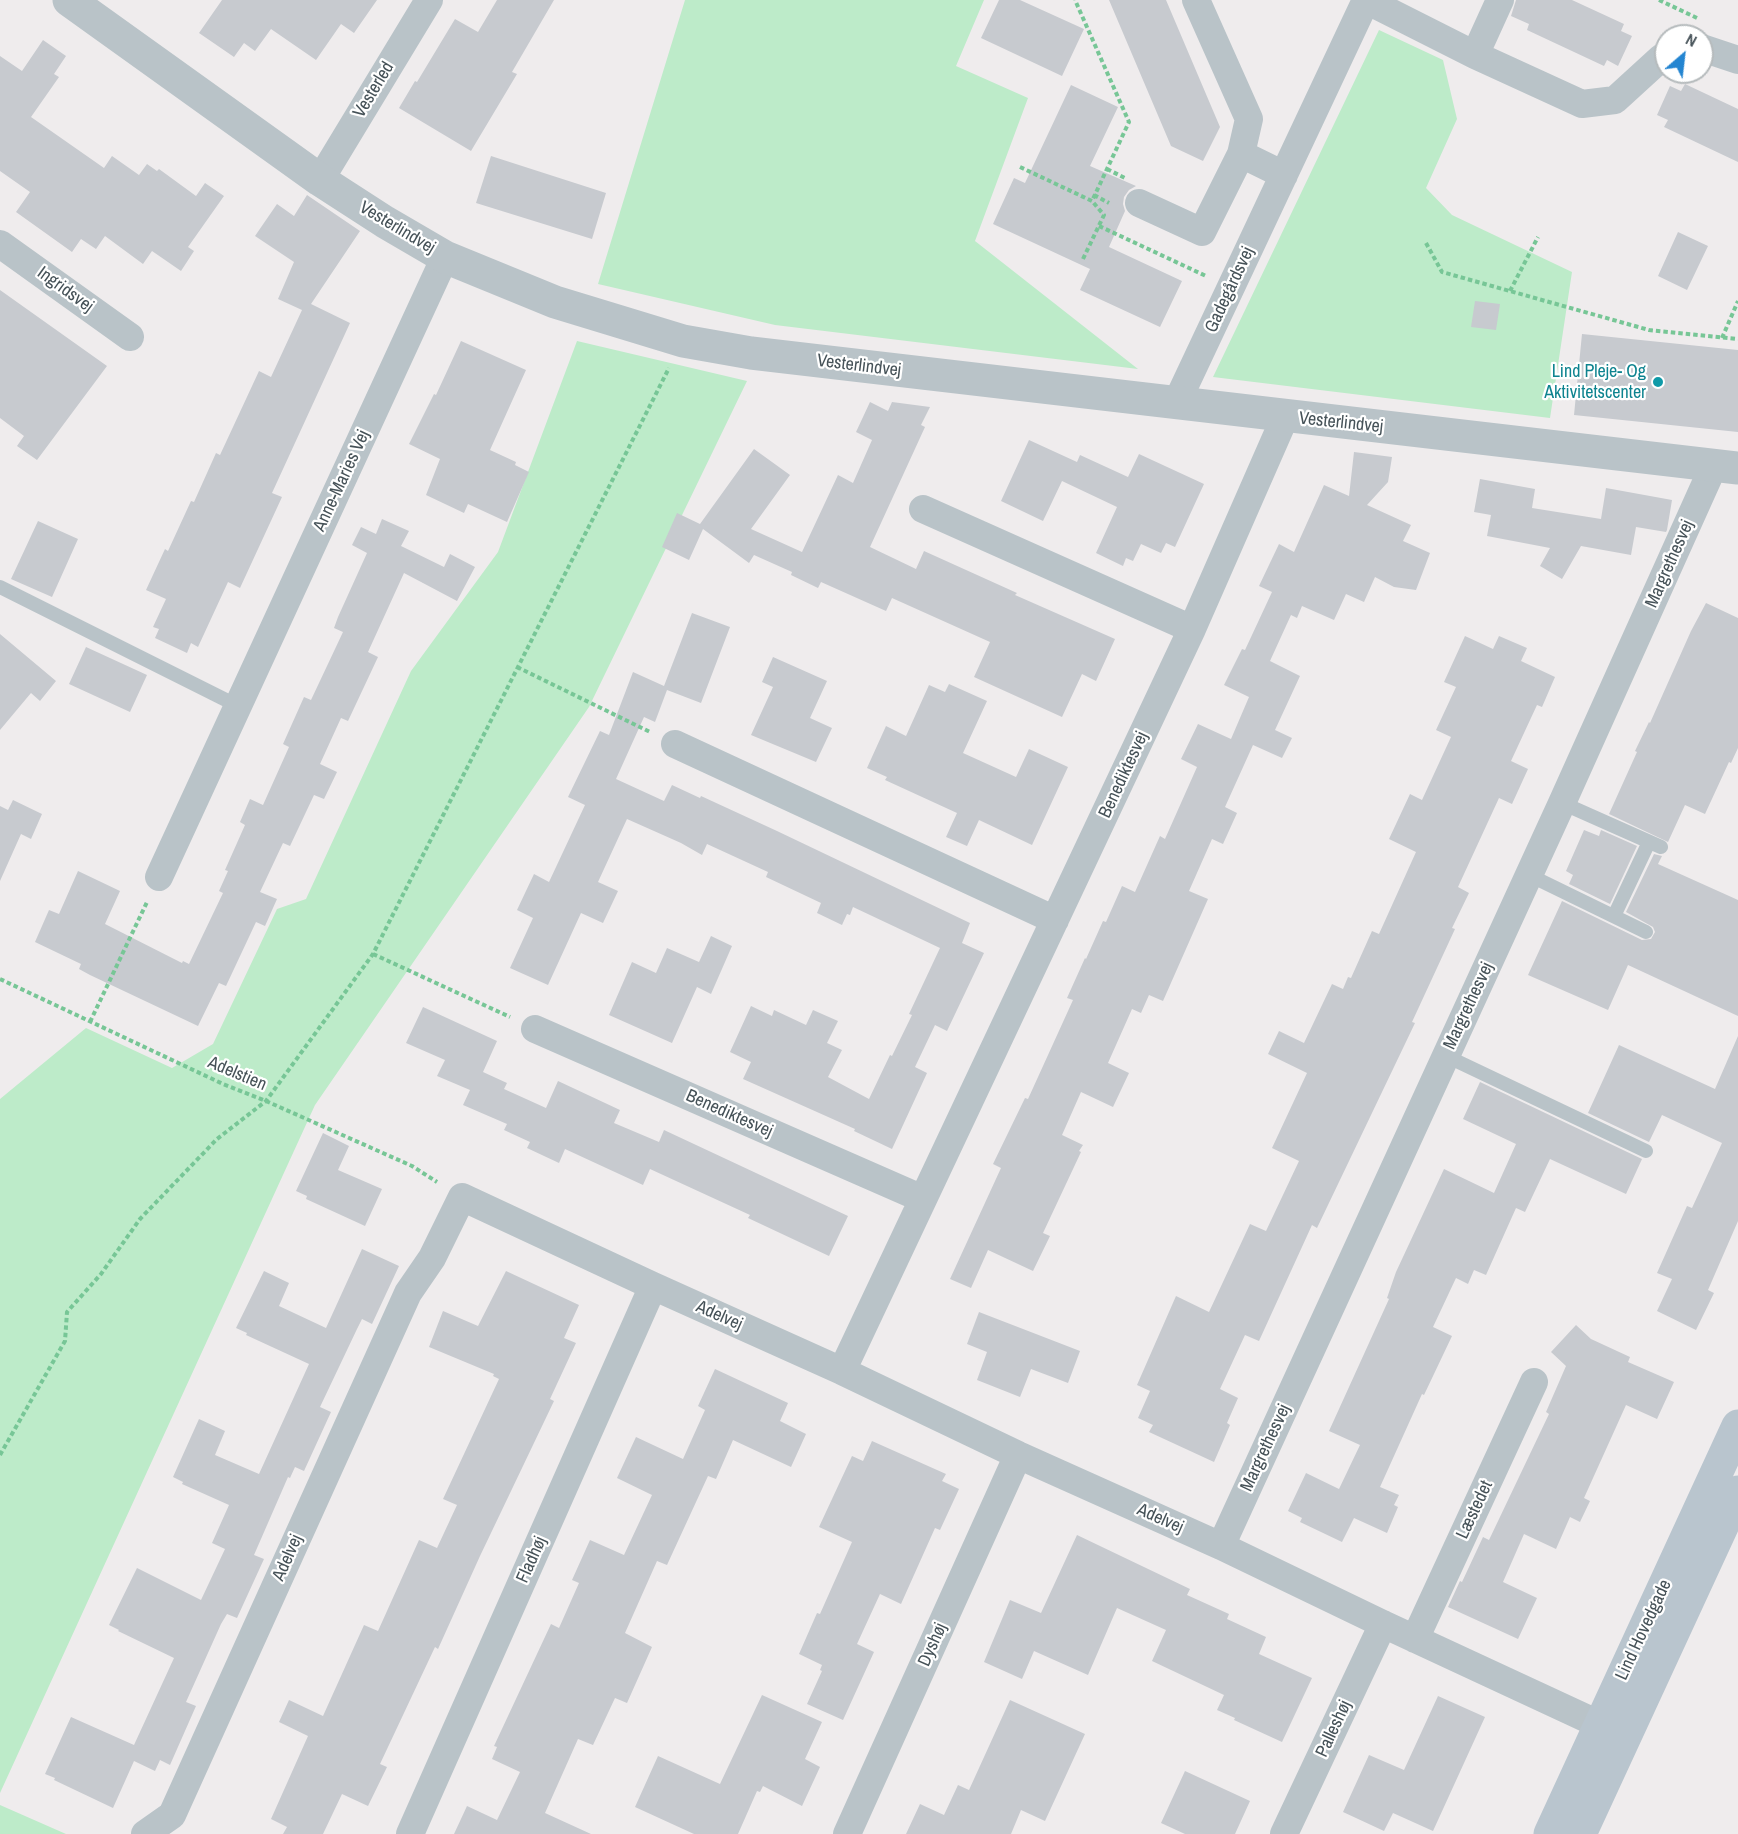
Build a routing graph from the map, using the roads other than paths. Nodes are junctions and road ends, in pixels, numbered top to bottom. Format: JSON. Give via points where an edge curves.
{"nodes":[{"id":1,"x":69,"y":0,"type":"edge"},
{"id":2,"x":429,"y":0,"type":"edge"},
{"id":3,"x":1196,"y":0,"type":"edge"},
{"id":4,"x":1366,"y":0,"type":"edge"},
{"id":5,"x":1500,"y":0,"type":"edge"},
{"id":6,"x":1714,"y":50,"type":"edge"},
{"id":7,"x":1475,"y":55,"type":"junction"},
{"id":8,"x":1736,"y":55,"type":"edge"},
{"id":9,"x":1654,"y":64,"type":"edge"},
{"id":10,"x":1242,"y":154,"type":"junction"},
{"id":11,"x":1284,"y":175,"type":"junction"},
{"id":12,"x":320,"y":180,"type":"junction"},
{"id":13,"x":1139,"y":203,"type":"dead end"},
{"id":14,"x":0,"y":243,"type":"edge"},
{"id":15,"x":445,"y":257,"type":"junction"},
{"id":16,"x":130,"y":337,"type":"dead end"},
{"id":17,"x":1176,"y":404,"type":"junction"},
{"id":18,"x":1285,"y":417,"type":"junction"},
{"id":19,"x":1726,"y":467,"type":"edge"},
{"id":20,"x":923,"y":509,"type":"dead end"},
{"id":21,"x":0,"y":587,"type":"edge"},
{"id":22,"x":1192,"y":629,"type":"junction"},
{"id":23,"x":238,"y":706,"type":"junction"},
{"id":24,"x":675,"y":744,"type":"road end"},
{"id":25,"x":1562,"y":803,"type":"junction"},
{"id":26,"x":1529,"y":875,"type":"junction"},
{"id":27,"x":159,"y":877,"type":"road end"},
{"id":28,"x":1614,"y":916,"type":"junction"},
{"id":29,"x":1055,"y":920,"type":"junction"},
{"id":30,"x":1646,"y":932,"type":"dead end"},
{"id":31,"x":535,"y":1029,"type":"road end"},
{"id":32,"x":1446,"y":1056,"type":"junction"},
{"id":33,"x":1646,"y":1150,"type":"dead end"},
{"id":34,"x":923,"y":1199,"type":"junction"},
{"id":35,"x":653,"y":1286,"type":"junction"},
{"id":36,"x":842,"y":1371,"type":"junction"},
{"id":37,"x":1534,"y":1382,"type":"dead end"},
{"id":38,"x":1738,"y":1426,"type":"edge"},
{"id":39,"x":1018,"y":1455,"type":"junction"},
{"id":40,"x":1738,"y":1492,"type":"edge"},
{"id":41,"x":1221,"y":1546,"type":"junction"},
{"id":42,"x":1383,"y":1624,"type":"junction"},
{"id":43,"x":1415,"y":1639,"type":"junction"},
{"id":44,"x":1613,"y":1730,"type":"junction"},
{"id":45,"x":145,"y":1834,"type":"edge"},
{"id":46,"x":410,"y":1834,"type":"edge"},
{"id":47,"x":848,"y":1834,"type":"edge"},
{"id":48,"x":1284,"y":1834,"type":"edge"},
{"id":49,"x":1550,"y":1834,"type":"edge"},
{"id":50,"x":1580,"y":1834,"type":"edge"}],
"edges":[{"from":1,"to":12,"type":"street","name":"Vesterlindvej"},
{"from":2,"to":12,"type":"street","name":"Vesterled"},
{"from":3,"to":10,"type":"street","via":[[1249,119]]},
{"from":4,"to":7,"type":"street","name":"Gadegårdsvej"},
{"from":4,"to":11,"type":"street","name":"Gadegårdsvej"},
{"from":5,"to":7,"type":"street"},
{"from":6,"to":8,"type":"street"},
{"from":7,"to":9,"type":"street","name":"Gadegårdsvej","via":[[1582,104],[1615,100]]},
{"from":10,"to":11,"type":"street"},
{"from":10,"to":13,"type":"street","via":[[1202,232]]},
{"from":11,"to":17,"type":"street","name":"Gadegårdsvej"},
{"from":12,"to":15,"type":"street","name":"Vesterlindvej"},
{"from":14,"to":16,"type":"street","name":"Ingridsvej"},
{"from":15,"to":17,"type":"street","name":"Vesterlindvej","via":[[555,302],[683,341],[751,353]]},
{"from":15,"to":23,"type":"street","name":"Anne-Maries Vej"},
{"from":17,"to":18,"type":"street","name":"Vesterlindvej"},
{"from":18,"to":19,"type":"street","name":"Vesterlindvej"},
{"from":18,"to":22,"type":"street","name":"Benediktesvej"},
{"from":19,"to":25,"type":"street","name":"Margrethesvej"},
{"from":20,"to":22,"type":"street"},
{"from":21,"to":23,"type":"lane"},
{"from":22,"to":29,"type":"street","name":"Benediktesvej"},
{"from":23,"to":27,"type":"street","name":"Anne-Maries Vej"},
{"from":24,"to":29,"type":"street"},
{"from":25,"to":26,"type":"street","name":"Margrethesvej"},
{"from":25,"to":28,"type":"lane","via":[[1655,845]]},
{"from":26,"to":28,"type":"lane"},
{"from":26,"to":32,"type":"street","name":"Margrethesvej"},
{"from":28,"to":30,"type":"lane"},
{"from":29,"to":34,"type":"street","name":"Benediktesvej"},
{"from":31,"to":34,"type":"street","name":"Benediktesvej"},
{"from":32,"to":33,"type":"lane"},
{"from":32,"to":41,"type":"street","name":"Margrethesvej"},
{"from":34,"to":36,"type":"street","name":"Benediktesvej"},
{"from":35,"to":36,"type":"street","name":"Adelvej"},
{"from":35,"to":45,"type":"street","name":"Adelvej","via":[[462,1197],[432,1258],[408,1293],[172,1815]]},
{"from":35,"to":46,"type":"street","name":"Fladhøj"},
{"from":36,"to":39,"type":"street","name":"Adelvej"},
{"from":37,"to":43,"type":"street","name":"Læstedet"},
{"from":38,"to":44,"type":"main road","name":"Lind Hovedgade"},
{"from":39,"to":41,"type":"street","name":"Adelvej"},
{"from":39,"to":47,"type":"street","name":"Dyshøj"},
{"from":40,"to":44,"type":"main road","name":"Lind Hovedgade"},
{"from":41,"to":42,"type":"street","name":"Adelvej"},
{"from":42,"to":43,"type":"street","name":"Adelvej"},
{"from":42,"to":48,"type":"street","name":"Palleshøj"},
{"from":43,"to":44,"type":"street","name":"Adelvej"},
{"from":44,"to":49,"type":"main road","name":"Lind Hovedgade"},
{"from":44,"to":50,"type":"main road","name":"Lind Hovedgade"}]}
